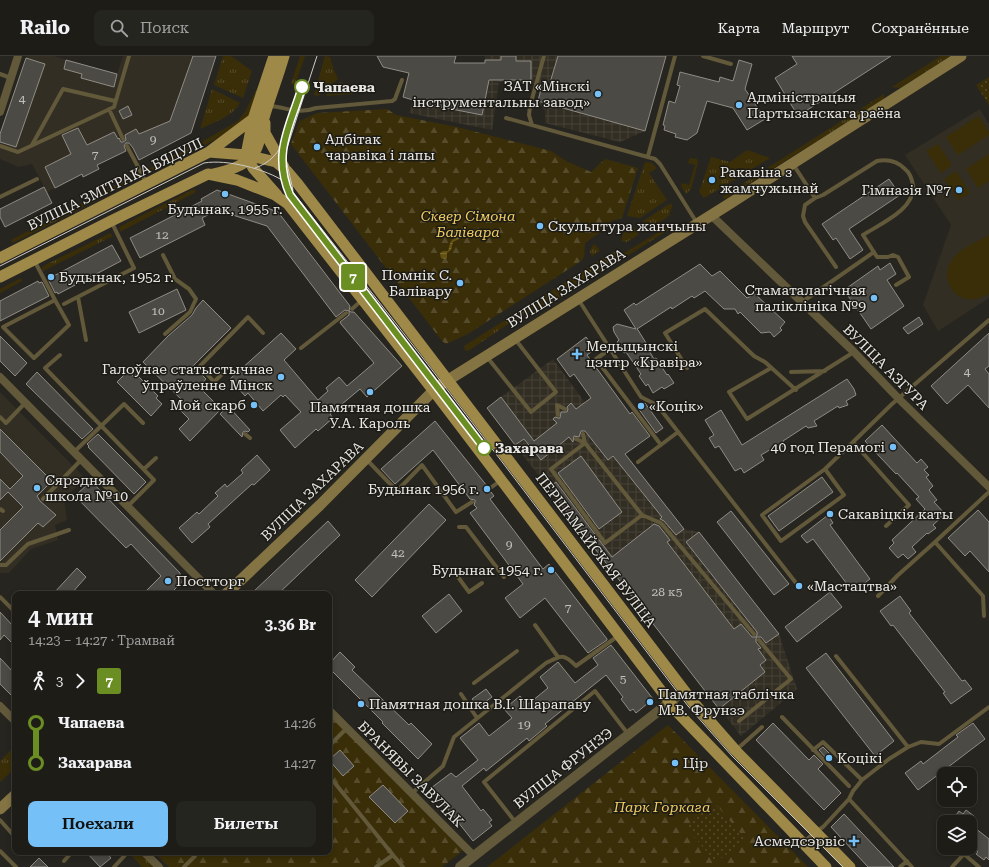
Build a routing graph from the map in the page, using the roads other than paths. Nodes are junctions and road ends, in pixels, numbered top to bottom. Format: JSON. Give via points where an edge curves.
{"nodes":[{"id":1,"x":18,"y":56,"type":"edge"},
{"id":2,"x":129,"y":56,"type":"edge"},
{"id":3,"x":274,"y":56,"type":"edge"},
{"id":4,"x":284,"y":56,"type":"edge"},
{"id":5,"x":544,"y":56,"type":"edge"},
{"id":6,"x":675,"y":56,"type":"edge"},
{"id":7,"x":703,"y":56,"type":"edge"},
{"id":8,"x":961,"y":56,"type":"edge"},
{"id":9,"x":731,"y":64,"type":"dead end"},
{"id":10,"x":0,"y":74,"type":"edge"},
{"id":11,"x":11,"y":78,"type":"junction"},
{"id":12,"x":402,"y":80,"type":"dead end"},
{"id":13,"x":116,"y":101,"type":"junction"},
{"id":14,"x":268,"y":106,"type":"junction"},
{"id":15,"x":109,"y":109,"type":"junction"},
{"id":16,"x":0,"y":112,"type":"edge"},
{"id":17,"x":265,"y":117,"type":"junction"},
{"id":18,"x":506,"y":118,"type":"dead end"},
{"id":19,"x":252,"y":119,"type":"junction"},
{"id":20,"x":532,"y":125,"type":"junction"},
{"id":21,"x":123,"y":139,"type":"dead end"},
{"id":22,"x":32,"y":145,"type":"junction"},
{"id":23,"x":0,"y":146,"type":"edge"},
{"id":24,"x":127,"y":146,"type":"dead end"},
{"id":25,"x":209,"y":152,"type":"junction"},
{"id":26,"x":648,"y":156,"type":"junction"},
{"id":27,"x":249,"y":157,"type":"junction"},
{"id":28,"x":792,"y":163,"type":"junction"},
{"id":29,"x":287,"y":171,"type":"junction"},
{"id":30,"x":211,"y":174,"type":"junction"},
{"id":31,"x":37,"y":179,"type":"dead end"},
{"id":32,"x":147,"y":184,"type":"junction"},
{"id":33,"x":0,"y":197,"type":"edge"},
{"id":34,"x":280,"y":198,"type":"junction"},
{"id":35,"x":815,"y":198,"type":"junction"},
{"id":36,"x":711,"y":215,"type":"junction"},
{"id":37,"x":110,"y":221,"type":"junction"},
{"id":38,"x":698,"y":224,"type":"junction"},
{"id":39,"x":874,"y":252,"type":"junction"},
{"id":40,"x":163,"y":255,"type":"dead end"},
{"id":41,"x":0,"y":258,"type":"edge"},
{"id":42,"x":34,"y":260,"type":"junction"},
{"id":43,"x":836,"y":267,"type":"dead end"},
{"id":44,"x":0,"y":277,"type":"edge"},
{"id":45,"x":896,"y":285,"type":"dead end"},
{"id":46,"x":78,"y":297,"type":"junction"},
{"id":47,"x":578,"y":299,"type":"junction"},
{"id":48,"x":55,"y":300,"type":"junction"},
{"id":49,"x":363,"y":300,"type":"junction"},
{"id":50,"x":801,"y":302,"type":"junction"},
{"id":51,"x":64,"y":304,"type":"dead end"},
{"id":52,"x":352,"y":309,"type":"dead end"},
{"id":53,"x":346,"y":313,"type":"dead end"},
{"id":54,"x":989,"y":320,"type":"edge"},
{"id":55,"x":263,"y":333,"type":"dead end"},
{"id":56,"x":165,"y":334,"type":"dead end"},
{"id":57,"x":514,"y":338,"type":"junction"},
{"id":58,"x":86,"y":340,"type":"dead end"},
{"id":59,"x":301,"y":348,"type":"dead end"},
{"id":60,"x":610,"y":349,"type":"junction"},
{"id":61,"x":854,"y":352,"type":"junction"},
{"id":62,"x":60,"y":355,"type":"dead end"},
{"id":63,"x":486,"y":355,"type":"junction"},
{"id":64,"x":687,"y":368,"type":"dead end"},
{"id":65,"x":772,"y":368,"type":"junction"},
{"id":66,"x":826,"y":371,"type":"junction"},
{"id":67,"x":792,"y":372,"type":"dead end"},
{"id":68,"x":222,"y":374,"type":"dead end"},
{"id":69,"x":0,"y":377,"type":"edge"},
{"id":70,"x":448,"y":379,"type":"junction"},
{"id":71,"x":433,"y":390,"type":"junction"},
{"id":72,"x":796,"y":390,"type":"junction"},
{"id":73,"x":550,"y":397,"type":"junction"},
{"id":74,"x":898,"y":400,"type":"junction"},
{"id":75,"x":25,"y":403,"type":"junction"},
{"id":76,"x":557,"y":405,"type":"junction"},
{"id":77,"x":565,"y":409,"type":"dead end"},
{"id":78,"x":558,"y":415,"type":"dead end"},
{"id":79,"x":0,"y":417,"type":"edge"},
{"id":80,"x":143,"y":423,"type":"dead end"},
{"id":81,"x":102,"y":425,"type":"junction"},
{"id":82,"x":678,"y":432,"type":"junction"},
{"id":83,"x":246,"y":434,"type":"dead end"},
{"id":84,"x":583,"y":434,"type":"dead end"},
{"id":85,"x":250,"y":438,"type":"dead end"},
{"id":86,"x":576,"y":439,"type":"dead end"},
{"id":87,"x":853,"y":442,"type":"junction"},
{"id":88,"x":585,"y":443,"type":"junction"},
{"id":89,"x":661,"y":445,"type":"junction"},
{"id":90,"x":73,"y":452,"type":"junction"},
{"id":91,"x":156,"y":458,"type":"dead end"},
{"id":92,"x":367,"y":459,"type":"junction"},
{"id":93,"x":81,"y":460,"type":"junction"},
{"id":94,"x":638,"y":462,"type":"dead end"},
{"id":95,"x":144,"y":469,"type":"junction"},
{"id":96,"x":825,"y":469,"type":"junction"},
{"id":97,"x":501,"y":480,"type":"junction"},
{"id":98,"x":989,"y":487,"type":"edge"},
{"id":99,"x":489,"y":489,"type":"dead end"},
{"id":100,"x":989,"y":492,"type":"edge"},
{"id":101,"x":43,"y":499,"type":"dead end"},
{"id":102,"x":472,"y":502,"type":"dead end"},
{"id":103,"x":127,"y":506,"type":"junction"},
{"id":104,"x":642,"y":515,"type":"junction"},
{"id":105,"x":886,"y":526,"type":"dead end"},
{"id":106,"x":459,"y":527,"type":"dead end"},
{"id":107,"x":69,"y":530,"type":"dead end"},
{"id":108,"x":935,"y":542,"type":"junction"},
{"id":109,"x":0,"y":565,"type":"edge"},
{"id":110,"x":455,"y":574,"type":"dead end"},
{"id":111,"x":504,"y":577,"type":"dead end"},
{"id":112,"x":482,"y":583,"type":"dead end"},
{"id":113,"x":796,"y":583,"type":"dead end"},
{"id":114,"x":211,"y":591,"type":"edge"},
{"id":115,"x":229,"y":591,"type":"edge"},
{"id":116,"x":878,"y":596,"type":"dead end"},
{"id":117,"x":0,"y":597,"type":"edge"},
{"id":118,"x":12,"y":609,"type":"edge"},
{"id":119,"x":984,"y":616,"type":"dead end"},
{"id":120,"x":535,"y":625,"type":"dead end"},
{"id":121,"x":754,"y":634,"type":"dead end"},
{"id":122,"x":619,"y":636,"type":"junction"},
{"id":123,"x":759,"y":640,"type":"dead end"},
{"id":124,"x":517,"y":651,"type":"dead end"},
{"id":125,"x":836,"y":656,"type":"dead end"},
{"id":126,"x":558,"y":657,"type":"junction"},
{"id":127,"x":474,"y":683,"type":"dead end"},
{"id":128,"x":684,"y":691,"type":"junction"},
{"id":129,"x":461,"y":694,"type":"dead end"},
{"id":130,"x":670,"y":702,"type":"junction"},
{"id":131,"x":0,"y":706,"type":"edge"},
{"id":132,"x":989,"y":707,"type":"edge"},
{"id":133,"x":332,"y":713,"type":"edge"},
{"id":134,"x":782,"y":717,"type":"dead end"},
{"id":135,"x":12,"y":718,"type":"edge"},
{"id":136,"x":477,"y":718,"type":"junction"},
{"id":137,"x":739,"y":721,"type":"dead end"},
{"id":138,"x":762,"y":727,"type":"dead end"},
{"id":139,"x":347,"y":728,"type":"junction"},
{"id":140,"x":628,"y":734,"type":"junction"},
{"id":141,"x":332,"y":743,"type":"edge"},
{"id":142,"x":908,"y":746,"type":"junction"},
{"id":143,"x":813,"y":750,"type":"junction"},
{"id":144,"x":736,"y":751,"type":"junction"},
{"id":145,"x":332,"y":780,"type":"edge"},
{"id":146,"x":862,"y":780,"type":"junction"},
{"id":147,"x":849,"y":786,"type":"dead end"},
{"id":148,"x":412,"y":793,"type":"junction"},
{"id":149,"x":12,"y":798,"type":"edge"},
{"id":150,"x":849,"y":799,"type":"junction"},
{"id":151,"x":0,"y":809,"type":"edge"},
{"id":152,"x":0,"y":820,"type":"edge"},
{"id":153,"x":516,"y":823,"type":"junction"},
{"id":154,"x":815,"y":832,"type":"junction"},
{"id":155,"x":12,"y":834,"type":"edge"},
{"id":156,"x":802,"y":843,"type":"junction"},
{"id":157,"x":0,"y":851,"type":"edge"},
{"id":158,"x":69,"y":855,"type":"edge"},
{"id":159,"x":125,"y":855,"type":"edge"},
{"id":160,"x":147,"y":855,"type":"edge"},
{"id":161,"x":195,"y":855,"type":"edge"},
{"id":162,"x":393,"y":855,"type":"junction"},
{"id":163,"x":474,"y":856,"type":"junction"},
{"id":164,"x":64,"y":861,"type":"dead end"},
{"id":165,"x":907,"y":861,"type":"junction"},
{"id":166,"x":16,"y":867,"type":"edge"},
{"id":167,"x":114,"y":867,"type":"edge"},
{"id":168,"x":158,"y":867,"type":"edge"},
{"id":169,"x":184,"y":867,"type":"edge"},
{"id":170,"x":376,"y":867,"type":"edge"},
{"id":171,"x":403,"y":867,"type":"edge"},
{"id":172,"x":460,"y":867,"type":"edge"},
{"id":173,"x":826,"y":867,"type":"edge"},
{"id":174,"x":850,"y":867,"type":"edge"},
{"id":175,"x":900,"y":867,"type":"edge"},
{"id":176,"x":912,"y":867,"type":"edge"},
{"id":177,"x":952,"y":867,"type":"edge"},
{"id":178,"x":979,"y":867,"type":"edge"}],
"edges":[{"from":1,"to":11,"type":"street"},
{"from":2,"to":13,"type":"lane"},
{"from":3,"to":19,"type":"main road"},
{"from":4,"to":14,"type":"main road"},
{"from":5,"to":20,"type":"lane","via":[[530,106]]},
{"from":6,"to":26,"type":"lane"},
{"from":7,"to":9,"type":"lane"},
{"from":8,"to":28,"type":"main road","name":"ВУЛІЦА ЗАХАРАВА"},
{"from":10,"to":11,"type":"lane"},
{"from":11,"to":16,"type":"street"},
{"from":12,"to":14,"type":"lane","via":[[395,99],[388,102],[316,108],[307,112]]},
{"from":13,"to":15,"type":"lane","via":[[114,107]]},
{"from":13,"to":22,"type":"lane","via":[[63,89]]},
{"from":14,"to":17,"type":"main road"},
{"from":15,"to":21,"type":"lane"},
{"from":15,"to":22,"type":"lane"},
{"from":17,"to":27,"type":"main road","via":[[257,149]]},
{"from":17,"to":29,"type":"main road","via":[[266,133]]},
{"from":18,"to":20,"type":"lane"},
{"from":19,"to":25,"type":"main road"},
{"from":19,"to":27,"type":"main road"},
{"from":20,"to":26,"type":"lane"},
{"from":22,"to":23,"type":"lane","via":[[18,152]]},
{"from":24,"to":32,"type":"lane"},
{"from":25,"to":27,"type":"main road","name":"ВУЛІЦА ЗМІТРАКА БЯДУЛІ"},
{"from":25,"to":32,"type":"main road","name":"ВУЛІЦА ЗМІТРАКА БЯДУЛІ"},
{"from":26,"to":38,"type":"lane","via":[[660,164]]},
{"from":27,"to":29,"type":"main road","name":"ПЕРШАМАЙСКАЯ ВУЛІЦА","via":[[276,162]]},
{"from":27,"to":30,"type":"main road","via":[[232,169]]},
{"from":27,"to":34,"type":"main road","via":[[253,168]]},
{"from":28,"to":35,"type":"lane"},
{"from":28,"to":36,"type":"main road","name":"ВУЛІЦА ЗАХАРАВА"},
{"from":29,"to":70,"type":"main road","name":"ПЕРШАМАЙСКАЯ ВУЛІЦА"},
{"from":30,"to":34,"type":"main road","via":[[237,180]]},
{"from":30,"to":37,"type":"main road"},
{"from":31,"to":33,"type":"lane"},
{"from":32,"to":41,"type":"main road","name":"ВУЛІЦА ЗМІТРАКА БЯДУЛІ"},
{"from":34,"to":49,"type":"main road","via":[[288,204]]},
{"from":35,"to":39,"type":"lane","via":[[877,161],[892,161],[907,170],[913,188],[906,206],[863,235]]},
{"from":35,"to":43,"type":"lane","via":[[805,205],[803,216]]},
{"from":36,"to":38,"type":"main road","name":"ВУЛІЦА ЗАХАРАВА"},
{"from":36,"to":50,"type":"street","name":"ВУЛІЦА АЗГУРА"},
{"from":37,"to":42,"type":"main road"},
{"from":37,"to":46,"type":"lane","via":[[134,268]]},
{"from":38,"to":47,"type":"main road","name":"ВУЛІЦА ЗАХАРАВА"},
{"from":39,"to":45,"type":"lane","via":[[877,257],[898,257],[909,277]]},
{"from":39,"to":50,"type":"lane"},
{"from":40,"to":56,"type":"lane","via":[[176,279],[196,299],[190,312]]},
{"from":42,"to":44,"type":"main road"},
{"from":42,"to":48,"type":"lane"},
{"from":46,"to":51,"type":"lane"},
{"from":46,"to":58,"type":"lane"},
{"from":47,"to":57,"type":"main road","name":"ВУЛІЦА ЗАХАРАВА"},
{"from":47,"to":60,"type":"lane"},
{"from":48,"to":48,"type":"lane","via":[[69,325],[34,358],[3,327]]},
{"from":49,"to":52,"type":"lane"},
{"from":49,"to":71,"type":"main road"},
{"from":50,"to":61,"type":"street","name":"ВУЛІЦА АЗГУРА"},
{"from":53,"to":59,"type":"lane"},
{"from":54,"to":74,"type":"lane"},
{"from":55,"to":68,"type":"lane","via":[[248,317],[200,366],[214,382]]},
{"from":57,"to":63,"type":"main road","name":"ВУЛІЦА ЗАХАРАВА"},
{"from":57,"to":73,"type":"lane","via":[[556,392]]},
{"from":60,"to":82,"type":"lane","via":[[641,397],[661,410]]},
{"from":60,"to":89,"type":"lane","via":[[596,359]]},
{"from":61,"to":66,"type":"lane"},
{"from":61,"to":74,"type":"street","name":"ВУЛІЦА АЗГУРА"},
{"from":62,"to":81,"type":"lane","via":[[45,368]]},
{"from":63,"to":70,"type":"main road","name":"ВУЛІЦА ЗАХАРАВА"},
{"from":63,"to":73,"type":"lane","via":[[531,412]]},
{"from":64,"to":65,"type":"lane","via":[[665,334],[705,308],[754,356]]},
{"from":65,"to":72,"type":"lane"},
{"from":65,"to":72,"type":"lane","via":[[729,392],[747,419]]},
{"from":66,"to":67,"type":"lane"},
{"from":66,"to":72,"type":"lane"},
{"from":69,"to":75,"type":"street"},
{"from":70,"to":71,"type":"main road","name":"ВУЛІЦА ЗАХАРАВА"},
{"from":70,"to":128,"type":"main road","name":"ПЕРШАМАЙСКАЯ ВУЛІЦА"},
{"from":71,"to":92,"type":"main road","name":"ВУЛІЦА ЗАХАРАВА"},
{"from":71,"to":97,"type":"main road"},
{"from":73,"to":76,"type":"lane"},
{"from":74,"to":87,"type":"lane"},
{"from":74,"to":98,"type":"street","name":"ВУЛІЦА АЗГУРА"},
{"from":75,"to":79,"type":"lane","via":[[6,423]]},
{"from":75,"to":90,"type":"street"},
{"from":76,"to":77,"type":"lane"},
{"from":76,"to":78,"type":"lane"},
{"from":80,"to":81,"type":"lane","via":[[124,404]]},
{"from":81,"to":90,"type":"lane"},
{"from":81,"to":95,"type":"lane"},
{"from":82,"to":89,"type":"lane"},
{"from":82,"to":113,"type":"lane"},
{"from":83,"to":85,"type":"lane"},
{"from":84,"to":88,"type":"lane"},
{"from":86,"to":88,"type":"lane"},
{"from":87,"to":96,"type":"lane"},
{"from":87,"to":105,"type":"lane","via":[[909,505]]},
{"from":88,"to":104,"type":"lane"},
{"from":88,"to":104,"type":"lane","via":[[551,469],[605,543]]},
{"from":89,"to":94,"type":"lane"},
{"from":90,"to":93,"type":"street"},
{"from":91,"to":95,"type":"lane"},
{"from":92,"to":102,"type":"lane","via":[[396,491],[422,465],[456,512]]},
{"from":92,"to":115,"type":"main road","name":"ВУЛІЦА ЗАХАРАВА"},
{"from":93,"to":101,"type":"lane"},
{"from":93,"to":103,"type":"street"},
{"from":95,"to":103,"type":"lane","via":[[154,480]]},
{"from":96,"to":96,"type":"lane","via":[[762,515],[782,542],[844,495]]},
{"from":97,"to":99,"type":"lane"},
{"from":97,"to":122,"type":"main road"},
{"from":100,"to":108,"type":"lane"},
{"from":103,"to":114,"type":"street"},
{"from":104,"to":121,"type":"lane","via":[[660,523]]},
{"from":106,"to":111,"type":"lane","via":[[466,527]]},
{"from":107,"to":109,"type":"lane","via":[[28,544],[6,565]]},
{"from":108,"to":116,"type":"lane"},
{"from":108,"to":119,"type":"lane","via":[[983,596]]},
{"from":110,"to":112,"type":"lane","via":[[469,592]]},
{"from":117,"to":118,"type":"lane"},
{"from":120,"to":126,"type":"lane"},
{"from":122,"to":126,"type":"lane","via":[[576,666],[569,658]]},
{"from":122,"to":130,"type":"main road"},
{"from":123,"to":137,"type":"lane","via":[[791,679]]},
{"from":124,"to":127,"type":"lane"},
{"from":125,"to":142,"type":"lane"},
{"from":126,"to":136,"type":"lane","via":[[546,663]]},
{"from":128,"to":130,"type":"street","name":"ВУЛІЦА ФРУНЗЭ"},
{"from":128,"to":144,"type":"main road","name":"ПЕРШАМАЙСКАЯ ВУЛІЦА"},
{"from":129,"to":136,"type":"lane"},
{"from":130,"to":140,"type":"street","name":"ВУЛІЦА ФРУНЗЭ"},
{"from":130,"to":156,"type":"main road","via":[[724,763]]},
{"from":131,"to":135,"type":"street"},
{"from":132,"to":142,"type":"lane","via":[[939,744],[921,742]]},
{"from":133,"to":139,"type":"street","name":"БРАНЯВЫ ЗАВУЛАК"},
{"from":134,"to":143,"type":"lane"},
{"from":136,"to":148,"type":"lane","via":[[454,737],[443,766]]},
{"from":138,"to":144,"type":"lane"},
{"from":139,"to":141,"type":"lane"},
{"from":139,"to":148,"type":"street","name":"БРАНЯВЫ ЗАВУЛАК"},
{"from":140,"to":153,"type":"street","name":"ВУЛІЦА ФРУНЗЭ"},
{"from":140,"to":153,"type":"lane","via":[[596,691],[484,782]]},
{"from":142,"to":146,"type":"lane"},
{"from":143,"to":146,"type":"lane","via":[[823,742]]},
{"from":143,"to":147,"type":"lane"},
{"from":144,"to":154,"type":"main road","name":"ПЕРШАМАЙСКАЯ ВУЛІЦА"},
{"from":145,"to":162,"type":"lane"},
{"from":146,"to":150,"type":"lane"},
{"from":148,"to":163,"type":"street","name":"БРАНЯВЫ ЗАВУЛАК"},
{"from":149,"to":151,"type":"main road"},
{"from":150,"to":154,"type":"lane"},
{"from":150,"to":165,"type":"lane"},
{"from":152,"to":155,"type":"lane"},
{"from":153,"to":163,"type":"street","name":"ВУЛІЦА ФРУНЗЭ"},
{"from":154,"to":156,"type":"lane"},
{"from":154,"to":174,"type":"main road","name":"ПЕРШАМАЙСКАЯ ВУЛІЦА"},
{"from":156,"to":173,"type":"main road"},
{"from":157,"to":166,"type":"lane"},
{"from":158,"to":164,"type":"lane"},
{"from":159,"to":167,"type":"lane"},
{"from":160,"to":168,"type":"street"},
{"from":161,"to":169,"type":"lane"},
{"from":162,"to":170,"type":"lane"},
{"from":162,"to":171,"type":"lane"},
{"from":163,"to":172,"type":"street","name":"ВУЛІЦА ФРУНЗЭ"},
{"from":165,"to":175,"type":"lane"},
{"from":165,"to":176,"type":"lane"},
{"from":177,"to":178,"type":"lane","via":[[964,854]]}]}
